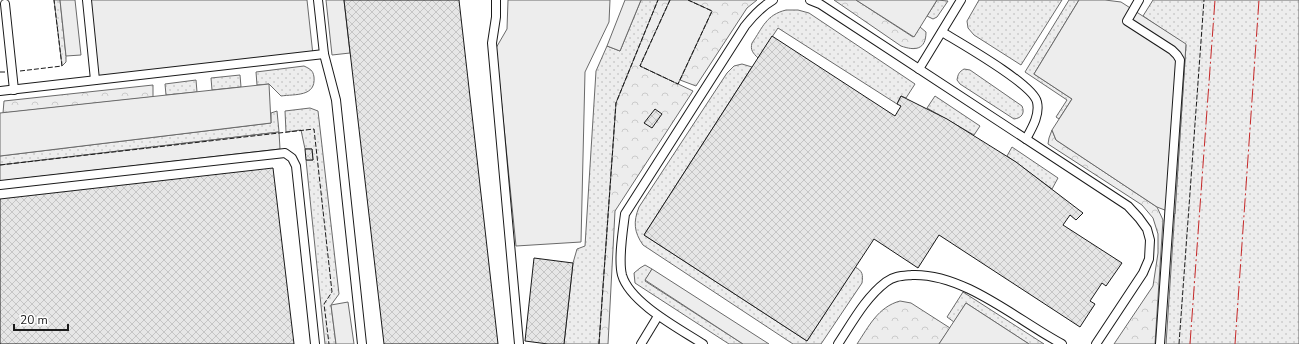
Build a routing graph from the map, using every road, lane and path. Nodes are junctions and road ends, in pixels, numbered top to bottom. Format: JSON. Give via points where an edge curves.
{"nodes":[{"id":1,"x":87,"y":0,"type":"edge"},
{"id":2,"x":318,"y":0,"type":"edge"},
{"id":3,"x":496,"y":0,"type":"edge"},
{"id":4,"x":772,"y":0,"type":"edge"},
{"id":5,"x":810,"y":0,"type":"edge"},
{"id":6,"x":961,"y":0,"type":"edge"},
{"id":7,"x":1138,"y":0,"type":"edge"},
{"id":8,"x":5,"y":4,"type":"dead end"},
{"id":9,"x":942,"y":32,"type":"junction"},
{"id":10,"x":324,"y":54,"type":"junction"},
{"id":11,"x":919,"y":69,"type":"junction"},
{"id":12,"x":95,"y":80,"type":"junction"},
{"id":13,"x":14,"y":90,"type":"junction"},
{"id":14,"x":0,"y":91,"type":"edge"},
{"id":15,"x":1026,"y":139,"type":"junction"},
{"id":16,"x":0,"y":185,"type":"edge"},
{"id":17,"x":658,"y":316,"type":"junction"},
{"id":18,"x":315,"y":344,"type":"edge"},
{"id":19,"x":362,"y":344,"type":"edge"},
{"id":20,"x":519,"y":344,"type":"edge"},
{"id":21,"x":641,"y":344,"type":"edge"},
{"id":22,"x":703,"y":344,"type":"edge"},
{"id":23,"x":838,"y":344,"type":"edge"},
{"id":24,"x":1062,"y":344,"type":"edge"},
{"id":25,"x":1096,"y":344,"type":"edge"},
{"id":26,"x":1160,"y":344,"type":"edge"}],
"edges":[{"from":1,"to":12,"type":"lane"},
{"from":2,"to":10,"type":"lane"},
{"from":3,"to":20,"type":"lane","via":[[492,43]]},
{"from":4,"to":17,"type":"lane","via":[[745,26],[625,214],[622,275],[632,293]]},
{"from":5,"to":11,"type":"lane"},
{"from":6,"to":9,"type":"lane"},
{"from":7,"to":26,"type":"lane","via":[[1127,21],[1172,50],[1180,60]]},
{"from":8,"to":13,"type":"lane"},
{"from":9,"to":11,"type":"lane"},
{"from":9,"to":15,"type":"lane","via":[[1016,79],[1032,93],[1037,101],[1037,115]]},
{"from":10,"to":12,"type":"lane"},
{"from":10,"to":19,"type":"lane","via":[[336,100]]},
{"from":11,"to":15,"type":"lane"},
{"from":12,"to":13,"type":"lane"},
{"from":13,"to":14,"type":"lane"},
{"from":15,"to":25,"type":"lane","via":[[1128,206],[1147,229],[1150,240],[1149,259],[1143,274]]},
{"from":16,"to":18,"type":"lane","via":[[285,153],[292,158],[296,166]]},
{"from":17,"to":21,"type":"lane"},
{"from":17,"to":22,"type":"lane"},
{"from":23,"to":24,"type":"lane","via":[[871,294],[887,281],[898,276],[924,275],[945,279],[988,299]]}]}
